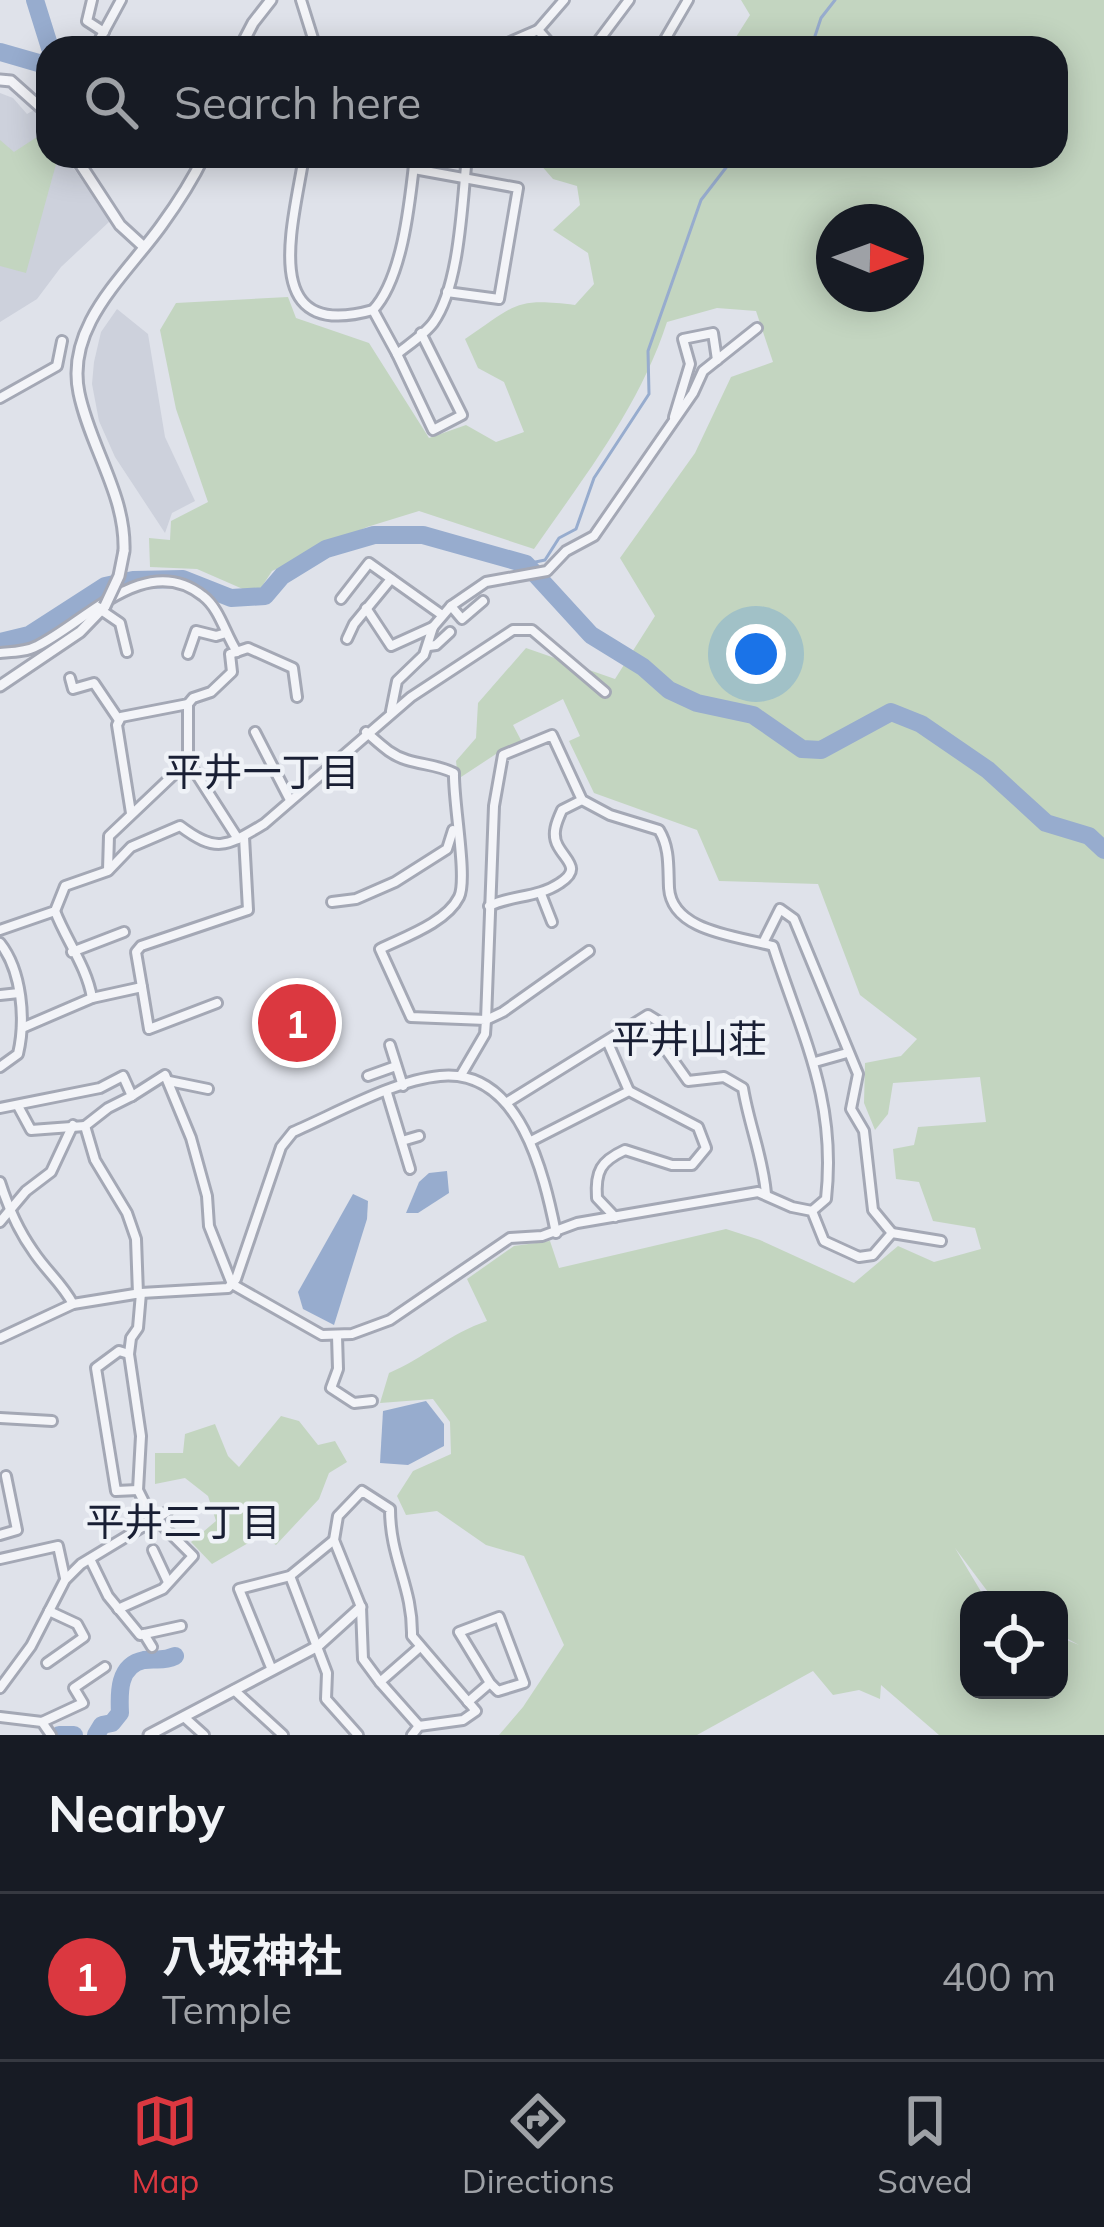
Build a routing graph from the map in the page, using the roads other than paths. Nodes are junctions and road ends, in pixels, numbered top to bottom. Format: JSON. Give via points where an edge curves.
{"nodes":[{"id":1,"x":92,"y":0,"type":"edge"},
{"id":2,"x":121,"y":0,"type":"edge"},
{"id":3,"x":272,"y":0,"type":"edge"},
{"id":4,"x":302,"y":0,"type":"edge"},
{"id":5,"x":565,"y":0,"type":"edge"},
{"id":6,"x":629,"y":0,"type":"edge"},
{"id":7,"x":688,"y":0,"type":"edge"},
{"id":8,"x":538,"y":29,"type":"junction"},
{"id":9,"x":104,"y":32,"type":"junction"},
{"id":10,"x":102,"y":36,"type":"edge"},
{"id":11,"x":246,"y":36,"type":"edge"},
{"id":12,"x":312,"y":36,"type":"edge"},
{"id":13,"x":523,"y":36,"type":"edge"},
{"id":14,"x":544,"y":36,"type":"edge"},
{"id":15,"x":602,"y":36,"type":"edge"},
{"id":16,"x":666,"y":36,"type":"edge"},
{"id":17,"x":0,"y":80,"type":"edge"},
{"id":18,"x":36,"y":100,"type":"edge"},
{"id":19,"x":83,"y":168,"type":"edge"},
{"id":20,"x":198,"y":168,"type":"edge"},
{"id":21,"x":302,"y":168,"type":"edge"},
{"id":22,"x":466,"y":168,"type":"edge"},
{"id":23,"x":414,"y":169,"type":"joint"},
{"id":24,"x":465,"y":178,"type":"junction"},
{"id":25,"x":144,"y":247,"type":"junction"},
{"id":26,"x":447,"y":292,"type":"junction"},
{"id":27,"x":373,"y":310,"type":"junction"},
{"id":28,"x":757,"y":328,"type":"dead end"},
{"id":29,"x":421,"y":333,"type":"junction"},
{"id":30,"x":62,"y":341,"type":"dead end"},
{"id":31,"x":397,"y":354,"type":"junction"},
{"id":32,"x":718,"y":361,"type":"junction"},
{"id":33,"x":0,"y":398,"type":"edge"},
{"id":34,"x":674,"y":417,"type":"junction"},
{"id":35,"x":391,"y":579,"type":"junction"},
{"id":36,"x":341,"y":599,"type":"dead end"},
{"id":37,"x":483,"y":601,"type":"dead end"},
{"id":38,"x":451,"y":606,"type":"junction"},
{"id":39,"x":103,"y":608,"type":"junction"},
{"id":40,"x":366,"y":608,"type":"junction"},
{"id":41,"x":442,"y":615,"type":"junction"},
{"id":42,"x":433,"y":627,"type":"junction"},
{"id":43,"x":184,"y":630,"type":"dead end"},
{"id":44,"x":450,"y":632,"type":"dead end"},
{"id":45,"x":226,"y":633,"type":"junction"},
{"id":46,"x":195,"y":634,"type":"junction"},
{"id":47,"x":347,"y":639,"type":"dead end"},
{"id":48,"x":429,"y":646,"type":"junction"},
{"id":49,"x":128,"y":652,"type":"dead end"},
{"id":50,"x":237,"y":652,"type":"junction"},
{"id":51,"x":0,"y":653,"type":"edge"},
{"id":52,"x":188,"y":654,"type":"dead end"},
{"id":53,"x":70,"y":678,"type":"dead end"},
{"id":54,"x":0,"y":686,"type":"edge"},
{"id":55,"x":604,"y":692,"type":"dead end"},
{"id":56,"x":297,"y":697,"type":"dead end"},
{"id":57,"x":188,"y":704,"type":"junction"},
{"id":58,"x":392,"y":712,"type":"junction"},
{"id":59,"x":119,"y":721,"type":"junction"},
{"id":60,"x":255,"y":732,"type":"dead end"},
{"id":61,"x":366,"y":732,"type":"junction"},
{"id":62,"x":188,"y":761,"type":"junction"},
{"id":63,"x":290,"y":800,"type":"junction"},
{"id":64,"x":582,"y":800,"type":"junction"},
{"id":65,"x":131,"y":813,"type":"junction"},
{"id":66,"x":455,"y":823,"type":"junction"},
{"id":67,"x":241,"y":838,"type":"junction"},
{"id":68,"x":108,"y":871,"type":"junction"},
{"id":69,"x":541,"y":893,"type":"junction"},
{"id":70,"x":332,"y":902,"type":"dead end"},
{"id":71,"x":488,"y":907,"type":"junction"},
{"id":72,"x":55,"y":911,"type":"junction"},
{"id":73,"x":553,"y":922,"type":"dead end"},
{"id":74,"x":0,"y":930,"type":"edge"},
{"id":75,"x":124,"y":932,"type":"dead end"},
{"id":76,"x":0,"y":943,"type":"edge"},
{"id":77,"x":763,"y":943,"type":"junction"},
{"id":78,"x":589,"y":951,"type":"dead end"},
{"id":79,"x":73,"y":952,"type":"junction"},
{"id":80,"x":142,"y":987,"type":"junction"},
{"id":81,"x":19,"y":993,"type":"junction"},
{"id":82,"x":0,"y":995,"type":"edge"},
{"id":83,"x":92,"y":998,"type":"junction"},
{"id":84,"x":217,"y":1003,"type":"dead end"},
{"id":85,"x":487,"y":1020,"type":"junction"},
{"id":86,"x":22,"y":1028,"type":"junction"},
{"id":87,"x":608,"y":1042,"type":"junction"},
{"id":88,"x":390,"y":1045,"type":"dead end"},
{"id":89,"x":847,"y":1053,"type":"junction"},
{"id":90,"x":815,"y":1062,"type":"junction"},
{"id":91,"x":396,"y":1066,"type":"junction"},
{"id":92,"x":0,"y":1067,"type":"edge"},
{"id":93,"x":368,"y":1076,"type":"dead end"},
{"id":94,"x":460,"y":1076,"type":"junction"},
{"id":95,"x":167,"y":1081,"type":"junction"},
{"id":96,"x":403,"y":1086,"type":"junction"},
{"id":97,"x":208,"y":1089,"type":"dead end"},
{"id":98,"x":629,"y":1091,"type":"junction"},
{"id":99,"x":387,"y":1093,"type":"junction"},
{"id":100,"x":133,"y":1096,"type":"junction"},
{"id":101,"x":506,"y":1103,"type":"junction"},
{"id":102,"x":18,"y":1106,"type":"junction"},
{"id":103,"x":0,"y":1108,"type":"edge"},
{"id":104,"x":73,"y":1125,"type":"junction"},
{"id":105,"x":85,"y":1126,"type":"junction"},
{"id":106,"x":419,"y":1136,"type":"dead end"},
{"id":107,"x":402,"y":1141,"type":"junction"},
{"id":108,"x":531,"y":1141,"type":"junction"},
{"id":109,"x":410,"y":1169,"type":"dead end"},
{"id":110,"x":0,"y":1182,"type":"edge"},
{"id":111,"x":766,"y":1194,"type":"junction"},
{"id":112,"x":812,"y":1211,"type":"junction"},
{"id":113,"x":4,"y":1215,"type":"edge"},
{"id":114,"x":615,"y":1216,"type":"junction"},
{"id":115,"x":556,"y":1233,"type":"junction"},
{"id":116,"x":892,"y":1233,"type":"junction"},
{"id":117,"x":941,"y":1240,"type":"dead end"},
{"id":118,"x":232,"y":1284,"type":"junction"},
{"id":119,"x":140,"y":1293,"type":"junction"},
{"id":120,"x":73,"y":1304,"type":"junction"},
{"id":121,"x":337,"y":1336,"type":"junction"},
{"id":122,"x":0,"y":1338,"type":"edge"},
{"id":123,"x":129,"y":1354,"type":"junction"},
{"id":124,"x":372,"y":1401,"type":"dead end"},
{"id":125,"x":0,"y":1418,"type":"edge"},
{"id":126,"x":52,"y":1421,"type":"dead end"},
{"id":127,"x":6,"y":1476,"type":"dead end"},
{"id":128,"x":138,"y":1490,"type":"junction"},
{"id":129,"x":167,"y":1512,"type":"dead end"},
{"id":130,"x":155,"y":1520,"type":"junction"},
{"id":131,"x":0,"y":1535,"type":"edge"},
{"id":132,"x":334,"y":1540,"type":"junction"},
{"id":133,"x":154,"y":1550,"type":"dead end"},
{"id":134,"x":0,"y":1559,"type":"edge"},
{"id":135,"x":89,"y":1559,"type":"junction"},
{"id":136,"x":290,"y":1576,"type":"junction"},
{"id":137,"x":65,"y":1580,"type":"junction"},
{"id":138,"x":169,"y":1582,"type":"junction"},
{"id":139,"x":362,"y":1607,"type":"junction"},
{"id":140,"x":118,"y":1609,"type":"junction"},
{"id":141,"x":49,"y":1611,"type":"junction"},
{"id":142,"x":181,"y":1626,"type":"dead end"},
{"id":143,"x":144,"y":1634,"type":"junction"},
{"id":144,"x":318,"y":1646,"type":"junction"},
{"id":145,"x":152,"y":1647,"type":"dead end"},
{"id":146,"x":420,"y":1648,"type":"junction"},
{"id":147,"x":46,"y":1663,"type":"dead end"},
{"id":148,"x":105,"y":1667,"type":"dead end"},
{"id":149,"x":272,"y":1670,"type":"junction"},
{"id":150,"x":380,"y":1682,"type":"junction"},
{"id":151,"x":490,"y":1683,"type":"junction"},
{"id":152,"x":0,"y":1688,"type":"edge"},
{"id":153,"x":234,"y":1690,"type":"junction"},
{"id":154,"x":468,"y":1702,"type":"junction"},
{"id":155,"x":0,"y":1717,"type":"edge"},
{"id":156,"x":184,"y":1717,"type":"junction"},
{"id":157,"x":42,"y":1722,"type":"junction"},
{"id":158,"x":419,"y":1726,"type":"junction"},
{"id":159,"x":50,"y":1735,"type":"edge"},
{"id":160,"x":149,"y":1735,"type":"edge"},
{"id":161,"x":204,"y":1735,"type":"edge"},
{"id":162,"x":283,"y":1735,"type":"edge"},
{"id":163,"x":358,"y":1735,"type":"edge"},
{"id":164,"x":412,"y":1735,"type":"edge"}],
"edges":[{"from":1,"to":9,"type":"street","via":[[87,21]]},
{"from":2,"to":9,"type":"street"},
{"from":3,"to":11,"type":"street"},
{"from":4,"to":12,"type":"street"},
{"from":5,"to":8,"type":"street"},
{"from":6,"to":15,"type":"street"},
{"from":7,"to":16,"type":"street"},
{"from":8,"to":13,"type":"street"},
{"from":8,"to":14,"type":"street"},
{"from":9,"to":10,"type":"street"},
{"from":17,"to":18,"type":"street"},
{"from":19,"to":25,"type":"street"},
{"from":20,"to":25,"type":"street"},
{"from":21,"to":27,"type":"street","via":[[292,286],[314,311],[332,317]]},
{"from":22,"to":24,"type":"street"},
{"from":23,"to":24,"type":"street"},
{"from":23,"to":27,"type":"street","via":[[392,282]]},
{"from":24,"to":26,"type":"street"},
{"from":24,"to":26,"type":"street","via":[[518,188],[500,299]]},
{"from":25,"to":39,"type":"street","bridge":true,"via":[[93,315],[76,362],[82,406],[122,515],[119,576]]},
{"from":26,"to":29,"type":"street"},
{"from":27,"to":31,"type":"street"},
{"from":28,"to":32,"type":"street"},
{"from":29,"to":31,"type":"street"},
{"from":29,"to":31,"type":"street","via":[[462,415],[433,430]]},
{"from":30,"to":33,"type":"street","via":[[57,366]]},
{"from":32,"to":34,"type":"street"},
{"from":32,"to":34,"type":"street","via":[[712,333],[683,339],[690,364]]},
{"from":34,"to":38,"type":"street","via":[[594,536],[547,572],[487,582]]},
{"from":35,"to":36,"type":"street","via":[[369,563]]},
{"from":35,"to":40,"type":"street"},
{"from":35,"to":41,"type":"street"},
{"from":37,"to":38,"type":"street","via":[[463,619]]},
{"from":38,"to":41,"type":"street"},
{"from":39,"to":49,"type":"street","via":[[120,623]]},
{"from":39,"to":54,"type":"street"},
{"from":40,"to":42,"type":"street","via":[[391,646]]},
{"from":40,"to":47,"type":"street"},
{"from":41,"to":42,"type":"street"},
{"from":42,"to":48,"type":"street"},
{"from":43,"to":46,"type":"street"},
{"from":44,"to":48,"type":"street"},
{"from":45,"to":46,"type":"street"},
{"from":45,"to":50,"type":"street"},
{"from":45,"to":51,"type":"street","via":[[207,598],[179,583],[147,583],[38,646]]},
{"from":46,"to":52,"type":"street"},
{"from":48,"to":58,"type":"street","via":[[397,681]]},
{"from":50,"to":56,"type":"street","via":[[248,648],[293,668]]},
{"from":50,"to":57,"type":"street","via":[[230,655],[232,673]]},
{"from":53,"to":59,"type":"street","via":[[73,688],[94,683]]},
{"from":55,"to":58,"type":"street","via":[[532,630],[513,630]]},
{"from":57,"to":59,"type":"street"},
{"from":57,"to":62,"type":"street"},
{"from":58,"to":61,"type":"street"},
{"from":59,"to":65,"type":"street"},
{"from":60,"to":63,"type":"street"},
{"from":61,"to":63,"type":"street"},
{"from":61,"to":66,"type":"street","via":[[405,760],[454,773]]},
{"from":62,"to":65,"type":"street"},
{"from":62,"to":67,"type":"street"},
{"from":63,"to":67,"type":"street"},
{"from":64,"to":69,"type":"street","via":[[562,810],[555,829],[572,870]]},
{"from":64,"to":71,"type":"street","via":[[552,735],[503,755]]},
{"from":64,"to":77,"type":"street","via":[[659,830],[676,913]]},
{"from":65,"to":68,"type":"street","via":[[109,836]]},
{"from":66,"to":70,"type":"street","via":[[447,849],[395,882]]},
{"from":66,"to":85,"type":"street","via":[[459,897],[442,916],[380,949],[412,1017]]},
{"from":67,"to":68,"type":"street","via":[[204,845],[180,826],[131,847]]},
{"from":67,"to":80,"type":"street","via":[[248,910],[141,946]]},
{"from":68,"to":72,"type":"street","via":[[64,886]]},
{"from":69,"to":71,"type":"street"},
{"from":69,"to":73,"type":"street"},
{"from":71,"to":85,"type":"street"},
{"from":72,"to":74,"type":"street"},
{"from":72,"to":79,"type":"street"},
{"from":75,"to":79,"type":"street"},
{"from":76,"to":81,"type":"street"},
{"from":77,"to":89,"type":"street","via":[[780,909],[794,919]]},
{"from":77,"to":90,"type":"street","via":[[773,946]]},
{"from":78,"to":85,"type":"street"},
{"from":79,"to":83,"type":"street"},
{"from":80,"to":83,"type":"street"},
{"from":80,"to":84,"type":"street","via":[[149,1029]]},
{"from":81,"to":82,"type":"street"},
{"from":81,"to":86,"type":"street"},
{"from":83,"to":86,"type":"street"},
{"from":85,"to":94,"type":"street"},
{"from":86,"to":92,"type":"street","via":[[18,1054]]},
{"from":87,"to":98,"type":"street"},
{"from":87,"to":101,"type":"street"},
{"from":87,"to":111,"type":"street","via":[[648,1015],[661,1023],[666,1050],[688,1081],[724,1077],[743,1088]]},
{"from":88,"to":91,"type":"street"},
{"from":89,"to":90,"type":"street"},
{"from":89,"to":116,"type":"street","via":[[858,1074],[851,1108],[864,1131],[873,1210]]},
{"from":90,"to":112,"type":"street","via":[[829,1174],[826,1199]]},
{"from":91,"to":93,"type":"street"},
{"from":91,"to":96,"type":"street"},
{"from":94,"to":96,"type":"street"},
{"from":94,"to":101,"type":"street"},
{"from":95,"to":97,"type":"street"},
{"from":95,"to":100,"type":"street","via":[[165,1075]]},
{"from":95,"to":118,"type":"street"},
{"from":96,"to":99,"type":"street"},
{"from":98,"to":108,"type":"street"},
{"from":98,"to":114,"type":"street","via":[[698,1127],[706,1148],[692,1166],[626,1150],[605,1159],[595,1176],[597,1198]]},
{"from":99,"to":107,"type":"street"},
{"from":99,"to":118,"type":"street","via":[[292,1132]]},
{"from":100,"to":102,"type":"street","via":[[123,1076]]},
{"from":100,"to":105,"type":"street"},
{"from":101,"to":108,"type":"street"},
{"from":102,"to":103,"type":"street"},
{"from":102,"to":104,"type":"street","via":[[31,1130]]},
{"from":104,"to":105,"type":"street"},
{"from":104,"to":113,"type":"street","via":[[51,1172]]},
{"from":105,"to":119,"type":"street","via":[[94,1160],[128,1214]]},
{"from":106,"to":107,"type":"street"},
{"from":107,"to":109,"type":"street"},
{"from":108,"to":115,"type":"street"},
{"from":110,"to":113,"type":"street"},
{"from":111,"to":112,"type":"street"},
{"from":111,"to":114,"type":"street"},
{"from":112,"to":116,"type":"street","via":[[824,1241],[859,1257],[873,1255]]},
{"from":113,"to":120,"type":"street"},
{"from":114,"to":115,"type":"street"},
{"from":115,"to":121,"type":"street","via":[[510,1238],[390,1320]]},
{"from":116,"to":117,"type":"street"},
{"from":118,"to":119,"type":"street"},
{"from":118,"to":121,"type":"street","via":[[312,1332]]},
{"from":119,"to":120,"type":"street"},
{"from":119,"to":123,"type":"street"},
{"from":120,"to":122,"type":"street"},
{"from":121,"to":124,"type":"street","via":[[331,1388],[354,1402]]},
{"from":123,"to":128,"type":"street"},
{"from":123,"to":128,"type":"street","via":[[119,1351],[96,1368],[116,1491]]},
{"from":125,"to":126,"type":"street"},
{"from":127,"to":131,"type":"street","via":[[17,1530]]},
{"from":128,"to":130,"type":"street"},
{"from":129,"to":130,"type":"street"},
{"from":130,"to":135,"type":"street"},
{"from":130,"to":138,"type":"street","via":[[193,1556]]},
{"from":132,"to":136,"type":"street"},
{"from":132,"to":139,"type":"street"},
{"from":132,"to":146,"type":"street","via":[[338,1516],[362,1491],[390,1509],[390,1543]]},
{"from":133,"to":138,"type":"street"},
{"from":134,"to":137,"type":"street","via":[[58,1546]]},
{"from":135,"to":137,"type":"street"},
{"from":135,"to":140,"type":"street"},
{"from":136,"to":144,"type":"street"},
{"from":136,"to":149,"type":"street","via":[[239,1588]]},
{"from":137,"to":141,"type":"street"},
{"from":138,"to":140,"type":"street"},
{"from":139,"to":144,"type":"street"},
{"from":139,"to":150,"type":"street","via":[[363,1659]]},
{"from":140,"to":143,"type":"street"},
{"from":141,"to":147,"type":"street","via":[[84,1637]]},
{"from":141,"to":152,"type":"street"},
{"from":142,"to":143,"type":"street"},
{"from":143,"to":145,"type":"street"},
{"from":144,"to":149,"type":"street"},
{"from":144,"to":163,"type":"street","via":[[326,1699]]},
{"from":146,"to":150,"type":"street"},
{"from":146,"to":154,"type":"street"},
{"from":148,"to":157,"type":"street","via":[[74,1688],[83,1703]]},
{"from":149,"to":153,"type":"street"},
{"from":150,"to":158,"type":"street"},
{"from":151,"to":151,"type":"street","via":[[498,1691],[524,1683],[499,1617],[459,1632]]},
{"from":151,"to":154,"type":"street"},
{"from":153,"to":156,"type":"street"},
{"from":153,"to":162,"type":"street"},
{"from":154,"to":158,"type":"street","via":[[476,1711],[463,1720]]},
{"from":155,"to":157,"type":"street"},
{"from":156,"to":160,"type":"street"},
{"from":156,"to":161,"type":"street"},
{"from":157,"to":159,"type":"street"},
{"from":158,"to":164,"type":"street"}]}
